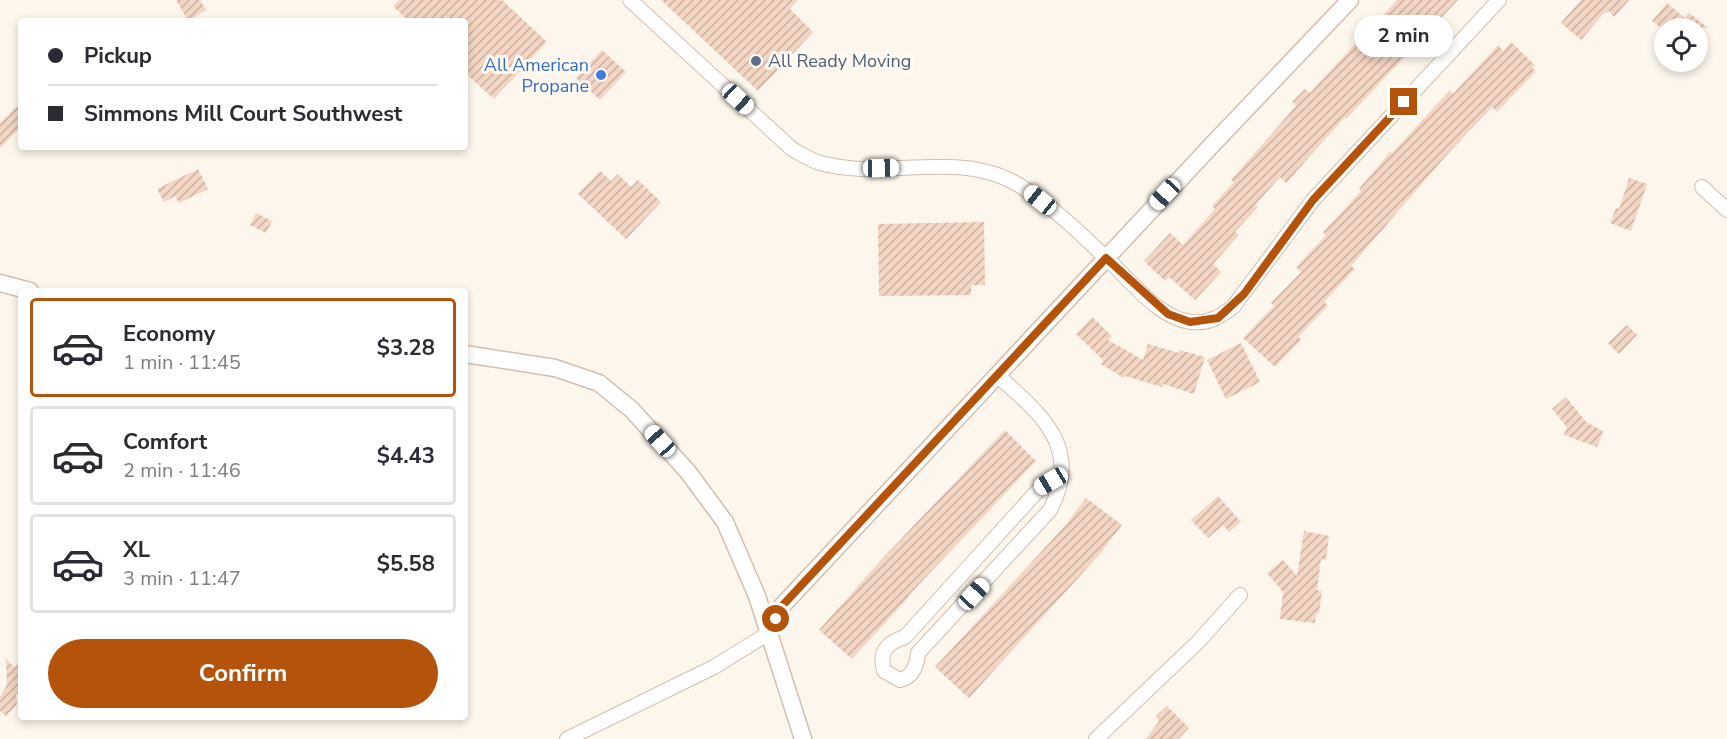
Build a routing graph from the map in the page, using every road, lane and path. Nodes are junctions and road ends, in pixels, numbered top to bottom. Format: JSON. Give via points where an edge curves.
{"nodes":[{"id":1,"x":630,"y":0,"type":"edge"},
{"id":2,"x":1350,"y":0,"type":"edge"},
{"id":3,"x":1497,"y":1,"type":"edge"},
{"id":4,"x":1702,"y":187,"type":"dead end"},
{"id":5,"x":1727,"y":210,"type":"edge"},
{"id":6,"x":1106,"y":258,"type":"junction"},
{"id":7,"x":0,"y":283,"type":"edge"},
{"id":8,"x":19,"y":288,"type":"edge"},
{"id":9,"x":468,"y":354,"type":"edge"},
{"id":10,"x":998,"y":376,"type":"junction"},
{"id":11,"x":1059,"y":479,"type":"junction"},
{"id":12,"x":1240,"y":595,"type":"dead end"},
{"id":13,"x":769,"y":633,"type":"junction"},
{"id":14,"x":567,"y":739,"type":"edge"},
{"id":15,"x":803,"y":739,"type":"edge"},
{"id":16,"x":1096,"y":739,"type":"edge"}],
"edges":[{"from":1,"to":6,"type":"street","via":[[779,138],[807,157],[844,168],[949,166],[998,173],[1027,190]]},
{"from":2,"to":6,"type":"street"},
{"from":3,"to":6,"type":"street","via":[[1340,169],[1244,294],[1218,318],[1190,322],[1168,314]]},
{"from":4,"to":5,"type":"street"},
{"from":6,"to":10,"type":"street"},
{"from":7,"to":8,"type":"street"},
{"from":9,"to":13,"type":"street","via":[[555,368],[599,383],[632,410],[688,472],[725,522]]},
{"from":10,"to":11,"type":"street","via":[[1053,431],[1059,453]]},
{"from":10,"to":13,"type":"street","via":[[782,606]]},
{"from":11,"to":11,"type":"street","via":[[1041,487],[904,637],[884,649],[884,671],[900,680],[912,673],[918,664],[918,653],[1050,510]]},
{"from":12,"to":16,"type":"street","via":[[1198,642]]},
{"from":13,"to":14,"type":"street","via":[[714,667]]},
{"from":13,"to":15,"type":"street"}]}
